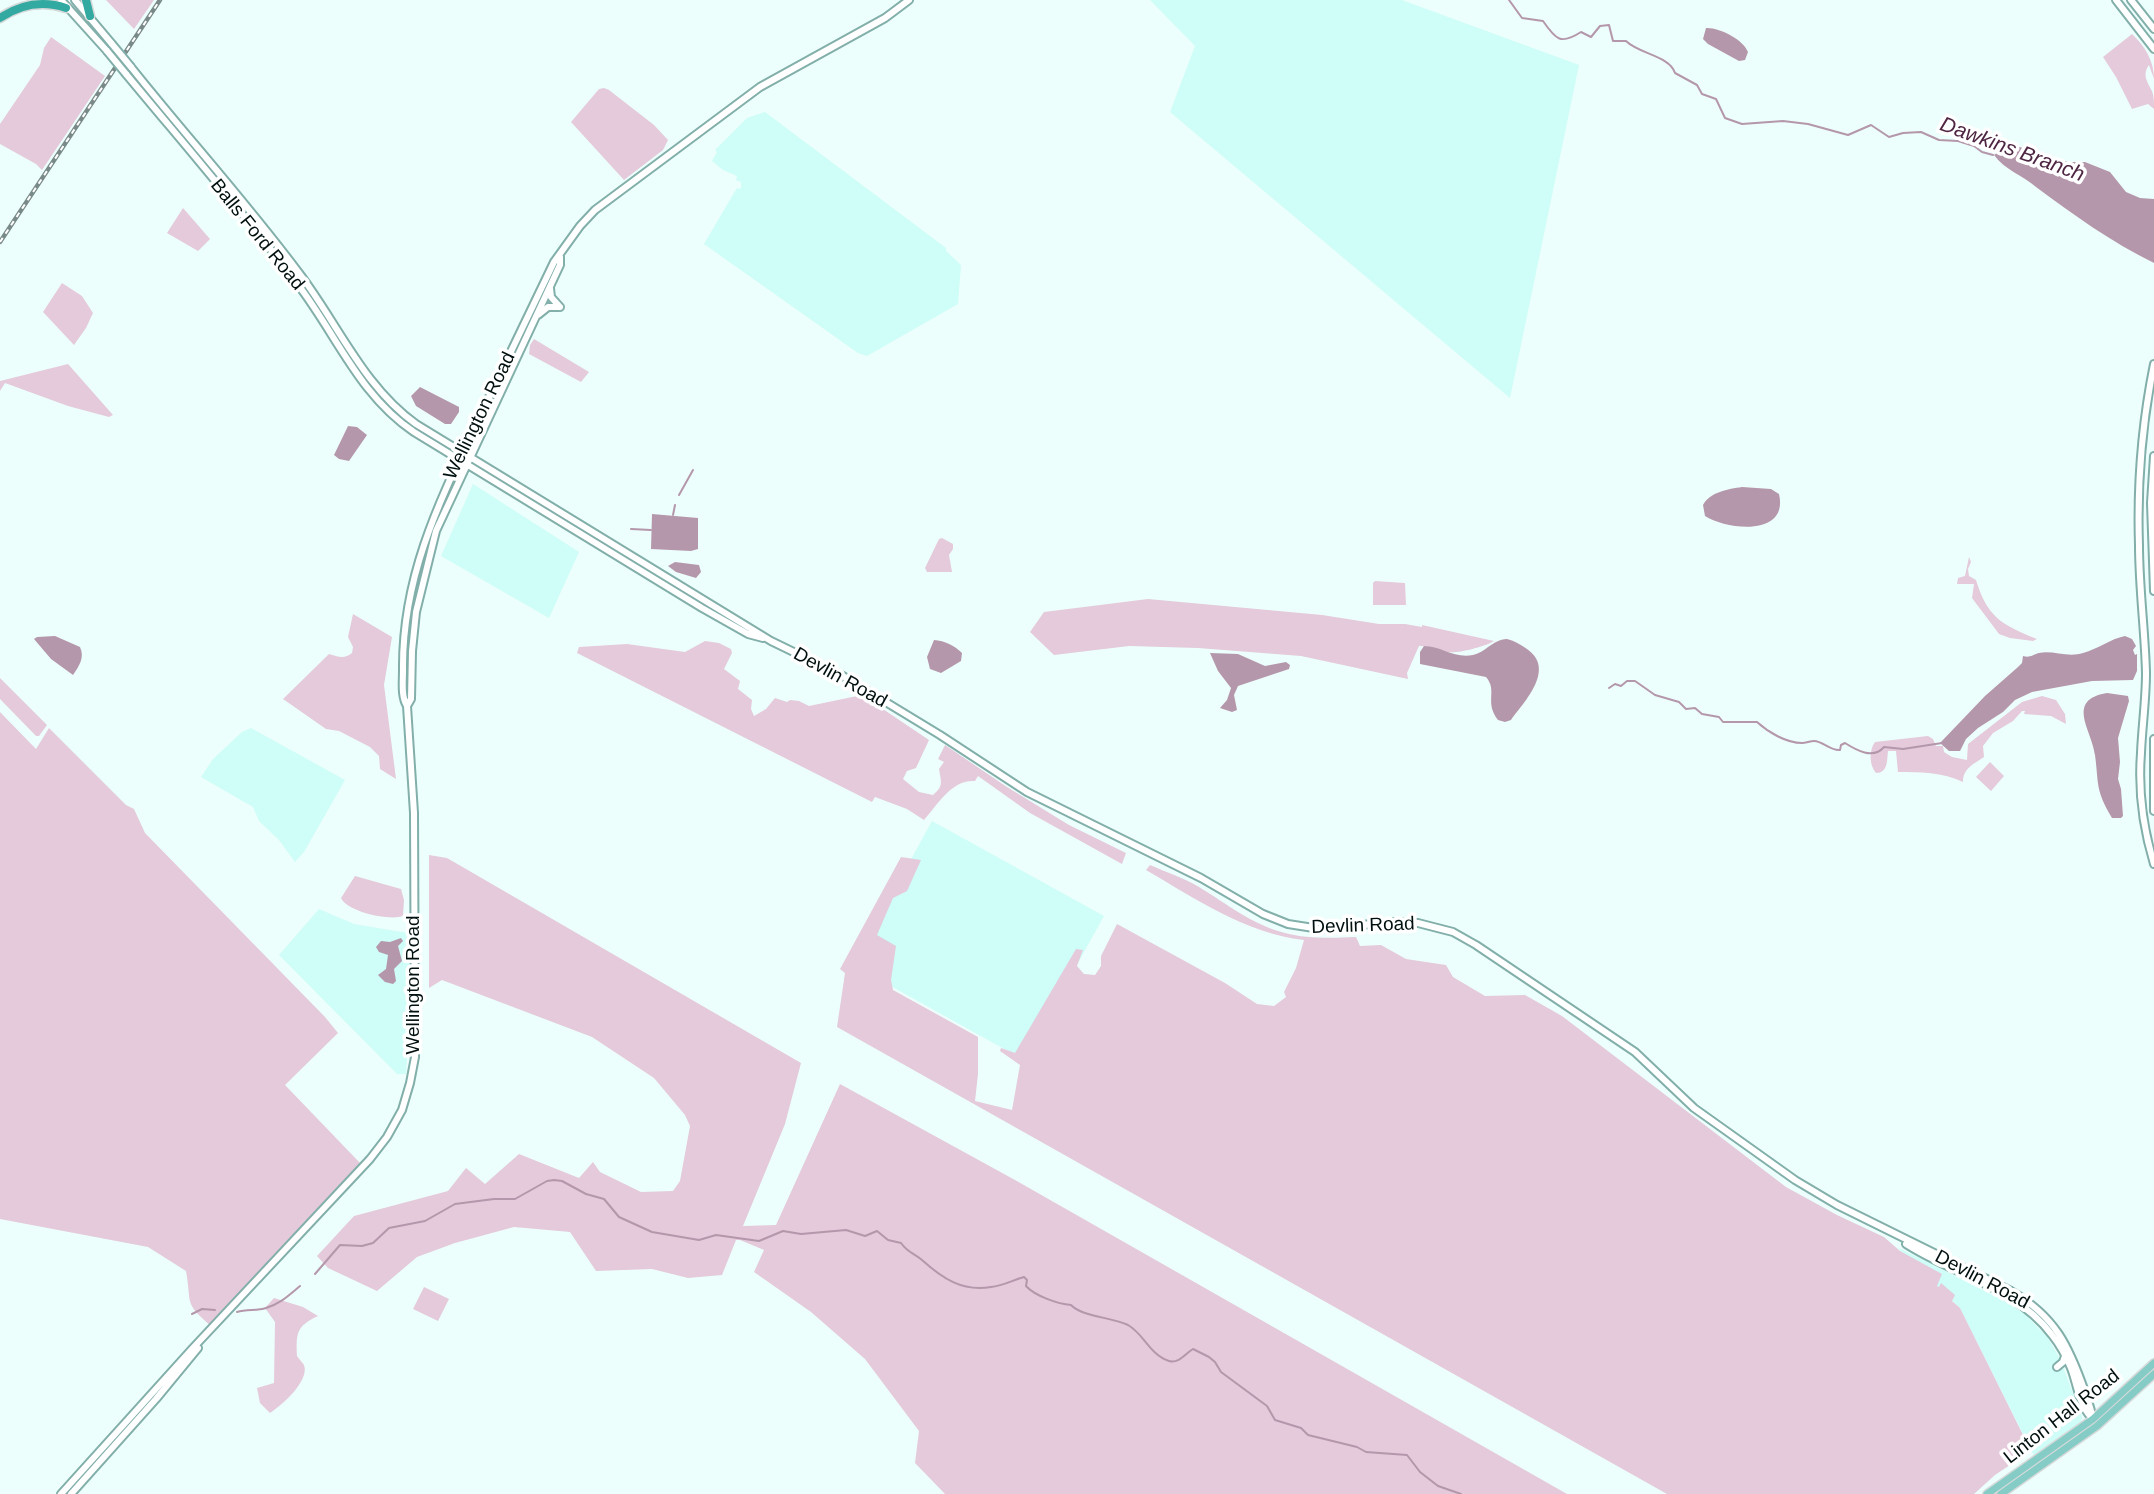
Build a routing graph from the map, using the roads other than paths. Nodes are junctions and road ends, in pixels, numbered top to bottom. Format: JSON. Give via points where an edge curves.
{"nodes":[{"id":1,"x":20,"y":0,"type":"edge"},
{"id":2,"x":75,"y":0,"type":"edge"},
{"id":3,"x":86,"y":0,"type":"edge"},
{"id":4,"x":909,"y":0,"type":"edge"},
{"id":5,"x":2116,"y":0,"type":"edge"},
{"id":6,"x":2131,"y":0,"type":"edge"},
{"id":7,"x":63,"y":4,"type":"edge"},
{"id":8,"x":90,"y":16,"type":"junction"},
{"id":9,"x":3,"y":17,"type":"edge"},
{"id":10,"x":2154,"y":29,"type":"edge"},
{"id":11,"x":2154,"y":49,"type":"edge"},
{"id":12,"x":560,"y":256,"type":"junction"},
{"id":13,"x":551,"y":284,"type":"junction"},
{"id":14,"x":534,"y":319,"type":"junction"},
{"id":15,"x":329,"y":331,"type":"junction"},
{"id":16,"x":344,"y":339,"type":"junction"},
{"id":17,"x":2154,"y":364,"type":"edge"},
{"id":18,"x":466,"y":454,"type":"junction"},
{"id":19,"x":2154,"y":456,"type":"edge"},
{"id":20,"x":463,"y":462,"type":"junction"},
{"id":21,"x":2154,"y":591,"type":"edge"},
{"id":22,"x":771,"y":641,"type":"junction"},
{"id":23,"x":2154,"y":738,"type":"edge"},
{"id":24,"x":2154,"y":811,"type":"edge"},
{"id":25,"x":2154,"y":864,"type":"edge"},
{"id":26,"x":1890,"y":1233,"type":"junction"},
{"id":27,"x":222,"y":1320,"type":"junction"},
{"id":28,"x":2064,"y":1354,"type":"junction"},
{"id":29,"x":2154,"y":1363,"type":"edge"},
{"id":30,"x":2072,"y":1371,"type":"junction"},
{"id":31,"x":2154,"y":1374,"type":"edge"},
{"id":32,"x":2095,"y":1422,"type":"junction"},
{"id":33,"x":61,"y":1494,"type":"edge"},
{"id":34,"x":71,"y":1494,"type":"edge"},
{"id":35,"x":1987,"y":1494,"type":"edge"},
{"id":36,"x":2001,"y":1494,"type":"edge"}],
"edges":[{"from":1,"to":9,"type":"highway"},
{"from":2,"to":8,"type":"main road","name":"Balls Ford Road"},
{"from":3,"to":8,"type":"highway"},
{"from":4,"to":12,"type":"main road","name":"Wellington Road","via":[[739,102],[595,210]]},
{"from":5,"to":11,"type":"main road"},
{"from":6,"to":10,"type":"main road"},
{"from":7,"to":9,"type":"highway","via":[[39,1]]},
{"from":7,"to":15,"type":"main road","name":"Balls Ford Road","bridge":true,"via":[[107,51],[287,271]]},
{"from":8,"to":16,"type":"main road","name":"Balls Ford Road","bridge":true,"via":[[273,239]]},
{"from":12,"to":13,"type":"main road","name":"Wellington Road"},
{"from":12,"to":18,"type":"main road","name":"Wellington Road"},
{"from":13,"to":14,"type":"main road","name":"Wellington Road"},
{"from":13,"to":14,"type":"main road","via":[[550,296],[560,307],[546,308]]},
{"from":14,"to":18,"type":"main road","name":"Wellington Road"},
{"from":15,"to":16,"type":"main road"},
{"from":15,"to":20,"type":"main road","name":"Balls Ford Road","via":[[382,406],[403,425]]},
{"from":16,"to":18,"type":"main road","name":"Balls Ford Road","via":[[389,402]]},
{"from":17,"to":25,"type":"main road","via":[[2138,505],[2146,672],[2140,779],[2143,821]]},
{"from":18,"to":20,"type":"main road","name":"Wellington Road"},
{"from":18,"to":22,"type":"main road","name":"Devlin Road"},
{"from":19,"to":21,"type":"main road"},
{"from":20,"to":22,"type":"main road","name":"Devlin Road","via":[[726,622]]},
{"from":20,"to":27,"type":"main road","name":"Wellington Road","via":[[428,530],[410,595],[403,656],[414,813],[415,1051],[407,1095],[395,1124],[370,1159]]},
{"from":22,"to":26,"type":"main road","name":"Devlin Road","via":[[843,676],[1027,792],[1277,920],[1320,929],[1407,922],[1461,936],[1636,1052],[1694,1108],[1783,1171]]},
{"from":23,"to":24,"type":"main road"},
{"from":26,"to":28,"type":"main road","name":"Devlin Road","via":[[2024,1306],[2052,1334]]},
{"from":26,"to":32,"type":"main road","name":"Devlin Road","via":[[2011,1291],[2036,1308],[2072,1354]]},
{"from":27,"to":33,"type":"main road","name":"Wellington Road"},
{"from":27,"to":34,"type":"main road","name":"Wellington Road"},
{"from":28,"to":30,"type":"main road","name":"Devlin Road"},
{"from":28,"to":30,"type":"main road","via":[[2057,1367]]},
{"from":29,"to":32,"type":"main road","name":"Linton Hall Road"},
{"from":30,"to":32,"type":"main road","name":"Devlin Road","via":[[2087,1413]]},
{"from":31,"to":32,"type":"main road","name":"Linton Hall Road"},
{"from":32,"to":35,"type":"main road","name":"Linton Hall Road"},
{"from":32,"to":36,"type":"main road","name":"Linton Hall Road"}]}
